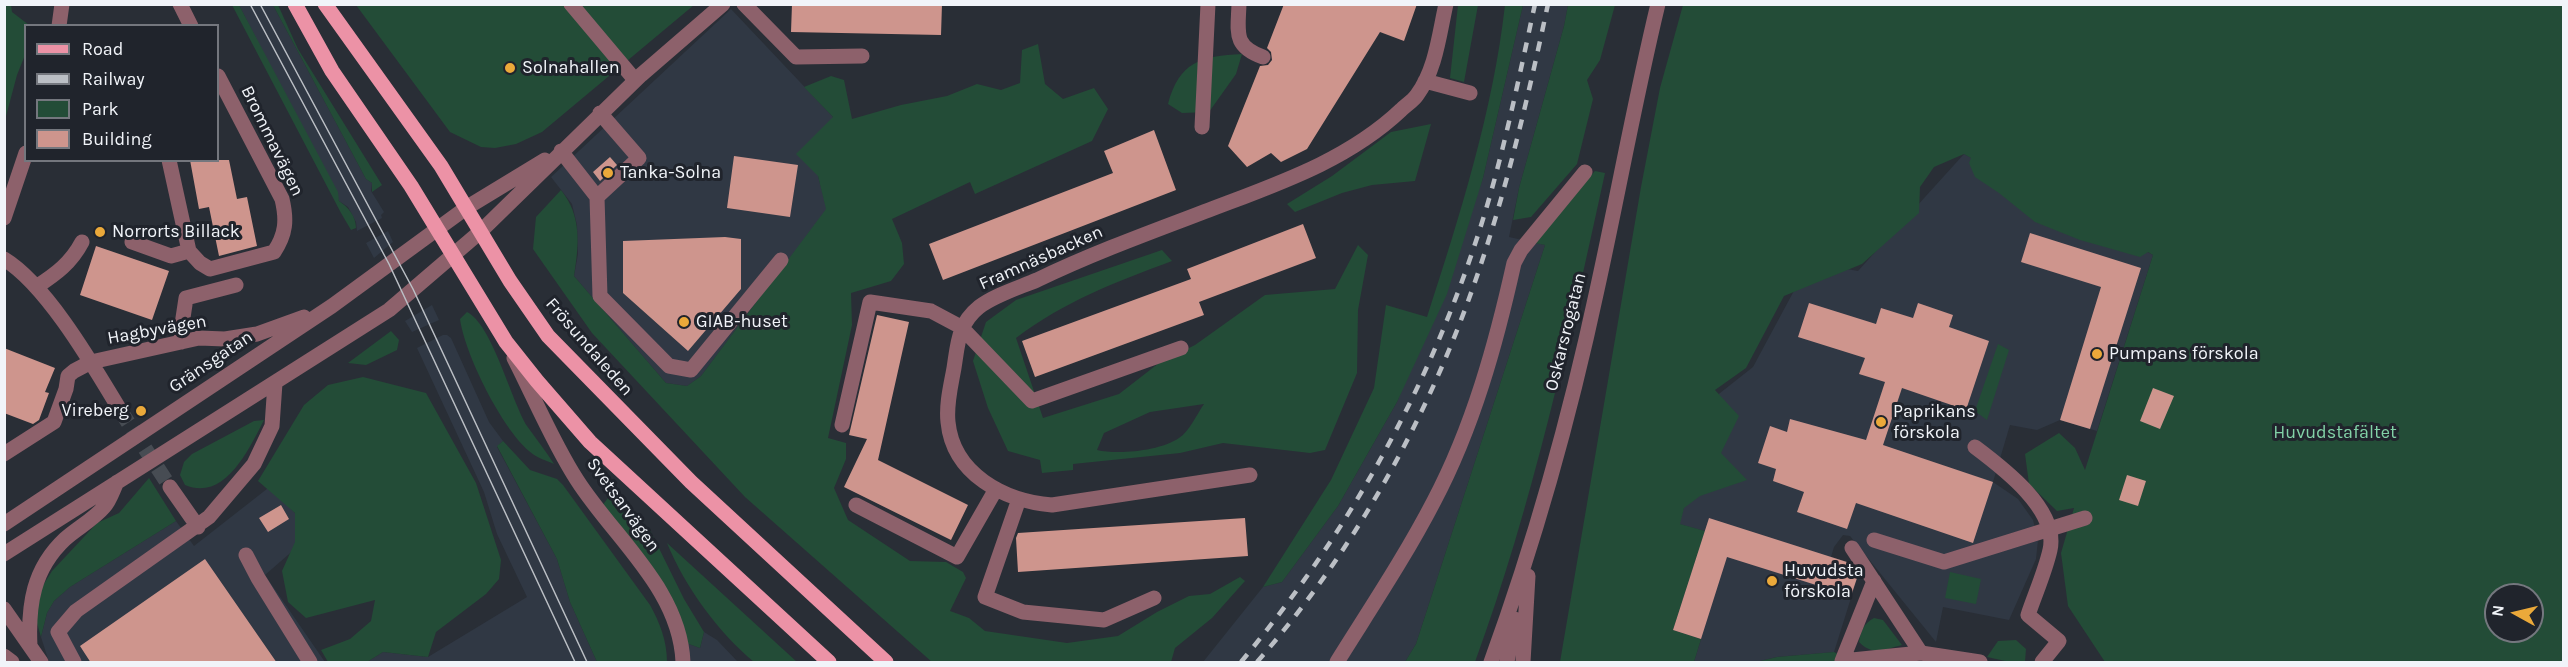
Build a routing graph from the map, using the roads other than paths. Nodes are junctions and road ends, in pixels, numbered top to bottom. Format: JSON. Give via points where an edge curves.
{"nodes":[{"id":1,"x":62,"y":4,"type":"edge"},
{"id":2,"x":180,"y":4,"type":"edge"},
{"id":3,"x":295,"y":4,"type":"edge"},
{"id":4,"x":325,"y":4,"type":"edge"},
{"id":5,"x":571,"y":4,"type":"edge"},
{"id":6,"x":723,"y":4,"type":"edge"},
{"id":7,"x":744,"y":4,"type":"edge"},
{"id":8,"x":1208,"y":4,"type":"edge"},
{"id":9,"x":1239,"y":4,"type":"edge"},
{"id":10,"x":1446,"y":4,"type":"edge"},
{"id":11,"x":1658,"y":4,"type":"edge"},
{"id":12,"x":59,"y":24,"type":"edge"},
{"id":13,"x":190,"y":24,"type":"edge"},
{"id":14,"x":862,"y":56,"type":"dead end"},
{"id":15,"x":1263,"y":57,"type":"dead end"},
{"id":16,"x":219,"y":78,"type":"edge"},
{"id":17,"x":635,"y":80,"type":"junction"},
{"id":18,"x":1425,"y":81,"type":"junction"},
{"id":19,"x":1470,"y":93,"type":"dead end"},
{"id":20,"x":600,"y":113,"type":"junction"},
{"id":21,"x":1202,"y":127,"type":"dead end"},
{"id":22,"x":561,"y":152,"type":"junction"},
{"id":23,"x":24,"y":159,"type":"edge"},
{"id":24,"x":170,"y":162,"type":"edge"},
{"id":25,"x":1585,"y":172,"type":"dead end"},
{"id":26,"x":597,"y":197,"type":"junction"},
{"id":27,"x":466,"y":208,"type":"junction"},
{"id":28,"x":4,"y":218,"type":"edge"},
{"id":29,"x":437,"y":229,"type":"junction"},
{"id":30,"x":480,"y":232,"type":"junction"},
{"id":31,"x":82,"y":242,"type":"dead end"},
{"id":32,"x":132,"y":242,"type":"dead end"},
{"id":33,"x":189,"y":251,"type":"junction"},
{"id":34,"x":453,"y":255,"type":"junction"},
{"id":35,"x":4,"y":260,"type":"edge"},
{"id":36,"x":781,"y":260,"type":"dead end"},
{"id":37,"x":236,"y":285,"type":"dead end"},
{"id":38,"x":36,"y":287,"type":"junction"},
{"id":39,"x":332,"y":306,"type":"junction"},
{"id":40,"x":961,"y":327,"type":"junction"},
{"id":41,"x":182,"y":342,"type":"junction"},
{"id":42,"x":506,"y":342,"type":"junction"},
{"id":43,"x":1181,"y":348,"type":"dead end"},
{"id":44,"x":91,"y":362,"type":"junction"},
{"id":45,"x":275,"y":383,"type":"junction"},
{"id":46,"x":120,"y":410,"type":"tunnel mouth"},
{"id":47,"x":842,"y":425,"type":"dead end"},
{"id":48,"x":1975,"y":447,"type":"dead end"},
{"id":49,"x":4,"y":454,"type":"edge"},
{"id":50,"x":1250,"y":475,"type":"dead end"},
{"id":51,"x":119,"y":480,"type":"junction"},
{"id":52,"x":170,"y":487,"type":"tunnel mouth"},
{"id":53,"x":996,"y":489,"type":"junction"},
{"id":54,"x":1019,"y":499,"type":"junction"},
{"id":55,"x":856,"y":505,"type":"dead end"},
{"id":56,"x":2085,"y":518,"type":"dead end"},
{"id":57,"x":4,"y":524,"type":"edge"},
{"id":58,"x":198,"y":526,"type":"junction"},
{"id":59,"x":2049,"y":528,"type":"junction"},
{"id":60,"x":1874,"y":540,"type":"dead end"},
{"id":61,"x":1852,"y":548,"type":"dead end"},
{"id":62,"x":4,"y":554,"type":"edge"},
{"id":63,"x":246,"y":555,"type":"dead end"},
{"id":64,"x":1529,"y":555,"type":"junction"},
{"id":65,"x":1874,"y":581,"type":"junction"},
{"id":66,"x":1154,"y":598,"type":"dead end"},
{"id":67,"x":4,"y":609,"type":"edge"},
{"id":68,"x":4,"y":626,"type":"edge"},
{"id":69,"x":30,"y":646,"type":"junction"},
{"id":70,"x":1921,"y":653,"type":"junction"},
{"id":71,"x":4,"y":656,"type":"edge"},
{"id":72,"x":12,"y":663,"type":"edge"},
{"id":73,"x":40,"y":663,"type":"edge"},
{"id":74,"x":74,"y":663,"type":"edge"},
{"id":75,"x":310,"y":663,"type":"edge"},
{"id":76,"x":683,"y":663,"type":"edge"},
{"id":77,"x":829,"y":663,"type":"edge"},
{"id":78,"x":886,"y":663,"type":"edge"},
{"id":79,"x":1337,"y":663,"type":"edge"},
{"id":80,"x":1491,"y":663,"type":"edge"},
{"id":81,"x":1507,"y":663,"type":"edge"},
{"id":82,"x":1523,"y":663,"type":"edge"},
{"id":83,"x":1980,"y":663,"type":"edge"},
{"id":84,"x":2042,"y":663,"type":"edge"}],
"edges":[{"from":1,"to":12,"type":"street"},
{"from":2,"to":13,"type":"street"},
{"from":3,"to":29,"type":"main road","via":[[332,70]]},
{"from":4,"to":27,"type":"main road","name":"Frösundaleden","via":[[441,166]]},
{"from":5,"to":17,"type":"street"},
{"from":6,"to":17,"type":"street"},
{"from":7,"to":14,"type":"street","via":[[796,57]]},
{"from":8,"to":21,"type":"street"},
{"from":9,"to":15,"type":"street","via":[[1241,44]]},
{"from":10,"to":18,"type":"street","name":"Framnäsbacken","via":[[1433,64]]},
{"from":11,"to":64,"type":"street","name":"Oskarsrogatan","via":[[1597,292]]},
{"from":16,"to":33,"type":"street","name":"Brommavägen","via":[[282,199],[287,218],[283,239],[274,252],[210,269]]},
{"from":17,"to":20,"type":"street"},
{"from":18,"to":19,"type":"street"},
{"from":18,"to":40,"type":"street","name":"Framnäsbacken","via":[[1417,96],[1386,125],[1328,162],[1082,259],[980,306]]},
{"from":20,"to":22,"type":"street"},
{"from":20,"to":26,"type":"street","via":[[639,158]]},
{"from":22,"to":26,"type":"street"},
{"from":22,"to":27,"type":"street","name":"Gränsgatan"},
{"from":22,"to":30,"type":"street"},
{"from":23,"to":28,"type":"street"},
{"from":24,"to":33,"type":"street"},
{"from":25,"to":79,"type":"street","via":[[1521,249],[1514,263],[1489,365],[1435,500]]},
{"from":26,"to":36,"type":"street","via":[[600,296],[669,366],[691,370]]},
{"from":27,"to":29,"type":"street","name":"Gränsgatan"},
{"from":27,"to":30,"type":"main road","name":"Frösundaleden"},
{"from":29,"to":34,"type":"main road"},
{"from":29,"to":39,"type":"street","name":"Gränsgatan"},
{"from":30,"to":34,"type":"street"},
{"from":30,"to":78,"type":"main road","name":"Frösundaleden","via":[[548,336],[691,482]]},
{"from":31,"to":38,"type":"street","via":[[74,257]]},
{"from":32,"to":33,"type":"street","via":[[171,256]]},
{"from":34,"to":42,"type":"main road"},
{"from":34,"to":45,"type":"street","via":[[389,310]]},
{"from":35,"to":38,"type":"street","name":"Hagbyvägen","via":[[19,268]]},
{"from":37,"to":41,"type":"street","via":[[186,298]]},
{"from":38,"to":44,"type":"street","name":"Hagbyvägen"},
{"from":39,"to":41,"type":"street","name":"Hagbyvägen","via":[[257,334]]},
{"from":39,"to":57,"type":"street","name":"Gränsgatan"},
{"from":40,"to":43,"type":"street","via":[[1032,401]]},
{"from":40,"to":47,"type":"street","via":[[931,311],[870,302]]},
{"from":40,"to":53,"type":"street","via":[[948,399],[951,440],[964,464]]},
{"from":41,"to":44,"type":"street","name":"Hagbyvägen"},
{"from":42,"to":76,"type":"street","name":"Svetsarvägen","via":[[577,479],[669,608]]},
{"from":42,"to":77,"type":"main road","via":[[590,442]]},
{"from":44,"to":46,"type":"street","name":"Hagbyvägen"},
{"from":44,"to":49,"type":"street","via":[[68,376],[54,422]]},
{"from":45,"to":51,"type":"street"},
{"from":45,"to":58,"type":"street","via":[[272,426],[254,464]]},
{"from":48,"to":59,"type":"street","via":[[2008,472],[2038,506]]},
{"from":50,"to":54,"type":"street","via":[[1052,505]]},
{"from":51,"to":62,"type":"street"},
{"from":51,"to":69,"type":"street","via":[[105,507],[63,540],[47,561],[32,591],[28,617]]},
{"from":52,"to":58,"type":"street"},
{"from":53,"to":54,"type":"street"},
{"from":53,"to":55,"type":"street","via":[[957,557]]},
{"from":54,"to":66,"type":"street","via":[[986,597],[1023,612],[1104,620]]},
{"from":56,"to":59,"type":"street"},
{"from":58,"to":74,"type":"street","via":[[76,611],[58,632]]},
{"from":59,"to":60,"type":"street","via":[[1944,562]]},
{"from":59,"to":84,"type":"street","via":[[2051,548],[2028,615],[2059,641]]},
{"from":61,"to":65,"type":"street"},
{"from":63,"to":75,"type":"street"},
{"from":64,"to":80,"type":"street","name":"Oskarsrogatan"},
{"from":64,"to":81,"type":"street"},
{"from":64,"to":82,"type":"street"},
{"from":65,"to":70,"type":"street"},
{"from":65,"to":70,"type":"street","via":[[1842,661]]},
{"from":67,"to":69,"type":"street"},
{"from":68,"to":69,"type":"street"},
{"from":69,"to":73,"type":"street"},
{"from":70,"to":83,"type":"street"},
{"from":71,"to":72,"type":"street"}]}
